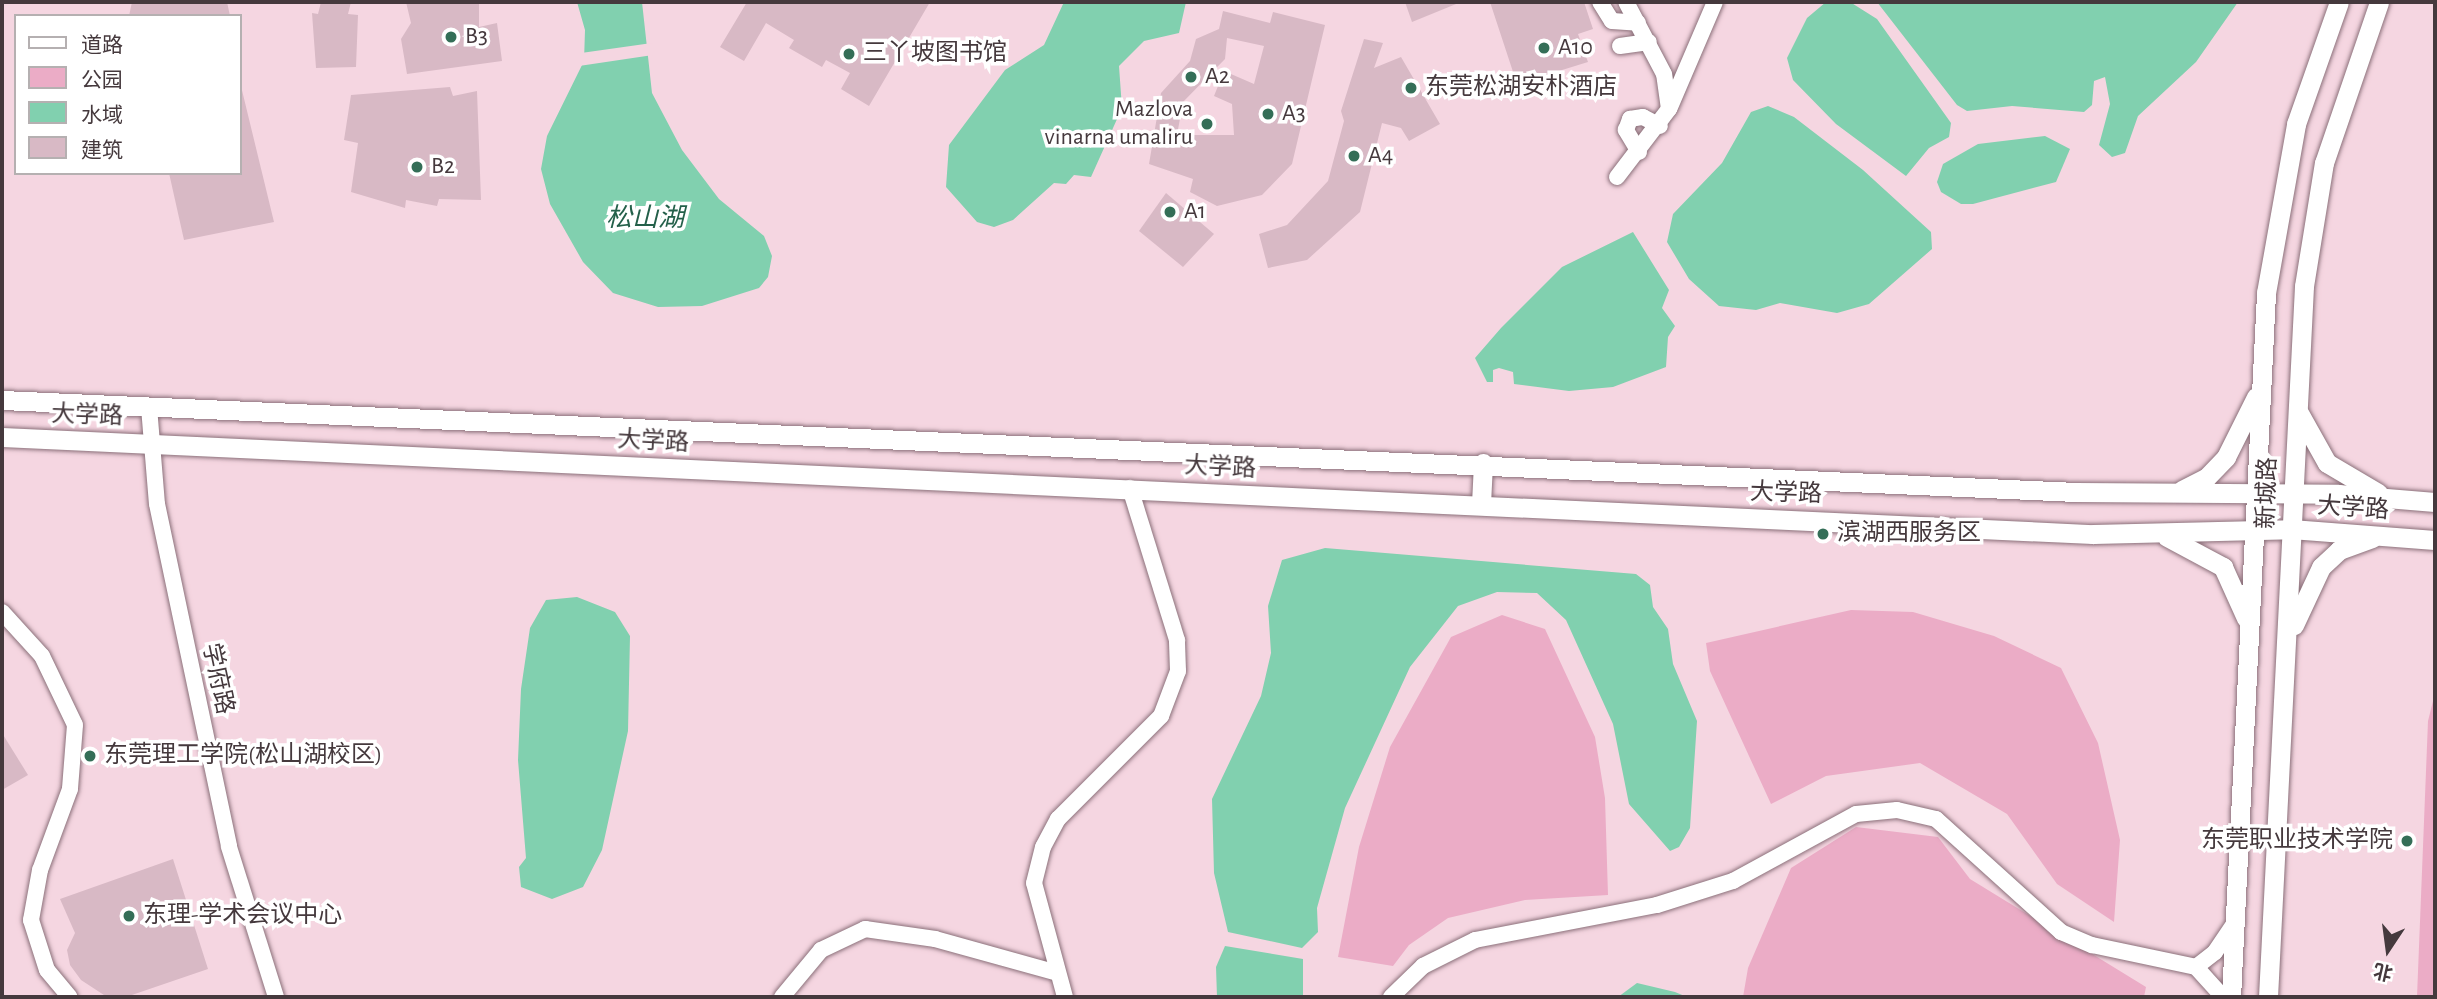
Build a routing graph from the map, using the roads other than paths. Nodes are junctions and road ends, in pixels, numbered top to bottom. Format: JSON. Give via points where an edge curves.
{"nodes":[{"id":1,"x":1600,"y":2,"type":"edge"},
{"id":2,"x":1626,"y":2,"type":"edge"},
{"id":3,"x":1715,"y":2,"type":"edge"},
{"id":4,"x":2339,"y":2,"type":"edge"},
{"id":5,"x":2379,"y":2,"type":"edge"},
{"id":6,"x":1638,"y":23,"type":"junction"},
{"id":7,"x":1649,"y":42,"type":"junction"},
{"id":8,"x":1620,"y":46,"type":"dead end"},
{"id":9,"x":1670,"y":109,"type":"junction"},
{"id":10,"x":1660,"y":126,"type":"junction"},
{"id":11,"x":1639,"y":152,"type":"junction"},
{"id":12,"x":1616,"y":177,"type":"dead end"},
{"id":13,"x":2262,"y":379,"type":"junction"},
{"id":14,"x":2,"y":400,"type":"edge"},
{"id":15,"x":2296,"y":405,"type":"junction"},
{"id":16,"x":149,"y":407,"type":"junction"},
{"id":17,"x":2,"y":437,"type":"edge"},
{"id":18,"x":148,"y":443,"type":"junction"},
{"id":19,"x":1483,"y":463,"type":"junction"},
{"id":20,"x":1130,"y":488,"type":"junction"},
{"id":21,"x":2167,"y":493,"type":"junction"},
{"id":22,"x":2256,"y":493,"type":"junction"},
{"id":23,"x":2291,"y":494,"type":"junction"},
{"id":24,"x":2395,"y":499,"type":"junction"},
{"id":25,"x":2435,"y":502,"type":"edge"},
{"id":26,"x":1481,"y":505,"type":"junction"},
{"id":27,"x":2255,"y":529,"type":"junction"},
{"id":28,"x":2291,"y":529,"type":"junction"},
{"id":29,"x":2138,"y":533,"type":"junction"},
{"id":30,"x":2382,"y":536,"type":"junction"},
{"id":31,"x":2435,"y":540,"type":"edge"},
{"id":32,"x":2,"y":612,"type":"edge"},
{"id":33,"x":2250,"y":646,"type":"junction"},
{"id":34,"x":2286,"y":660,"type":"junction"},
{"id":35,"x":2239,"y":914,"type":"junction"},
{"id":36,"x":2196,"y":967,"type":"junction"},
{"id":37,"x":1055,"y":972,"type":"junction"},
{"id":38,"x":70,"y":997,"type":"edge"},
{"id":39,"x":276,"y":997,"type":"edge"},
{"id":40,"x":782,"y":997,"type":"edge"},
{"id":41,"x":1065,"y":997,"type":"edge"},
{"id":42,"x":1391,"y":997,"type":"edge"},
{"id":43,"x":2223,"y":997,"type":"edge"},
{"id":44,"x":2231,"y":997,"type":"edge"},
{"id":45,"x":2269,"y":997,"type":"edge"}],
"edges":[{"from":1,"to":6,"type":"street","via":[[1612,21]]},
{"from":2,"to":6,"type":"street"},
{"from":3,"to":9,"type":"street"},
{"from":4,"to":13,"type":"main road","name":"新城路","via":[[2286,166],[2266,293]]},
{"from":5,"to":15,"type":"main road","name":"新城路","via":[[2345,90],[2313,216]]},
{"from":6,"to":7,"type":"street"},
{"from":7,"to":8,"type":"street"},
{"from":7,"to":9,"type":"street","via":[[1664,74]]},
{"from":9,"to":10,"type":"street"},
{"from":10,"to":11,"type":"street"},
{"from":10,"to":11,"type":"street","via":[[1643,117],[1630,119],[1626,130]]},
{"from":11,"to":12,"type":"street"},
{"from":13,"to":21,"type":"main road","via":[[2243,428],[2217,469],[2195,485]]},
{"from":13,"to":22,"type":"main road","name":"新城路"},
{"from":14,"to":16,"type":"main road","name":"大学路"},
{"from":15,"to":23,"type":"main road","name":"新城路"},
{"from":15,"to":24,"type":"main road","via":[[2305,431],[2327,463],[2361,486]]},
{"from":16,"to":18,"type":"street","name":"学府路"},
{"from":16,"to":19,"type":"main road","name":"大学路"},
{"from":17,"to":18,"type":"main road","name":"大学路"},
{"from":18,"to":20,"type":"main road","name":"大学路"},
{"from":18,"to":39,"type":"street","name":"学府路","via":[[229,847]]},
{"from":19,"to":21,"type":"main road","name":"大学路"},
{"from":19,"to":26,"type":"main road"},
{"from":20,"to":26,"type":"main road","name":"大学路"},
{"from":20,"to":37,"type":"street","via":[[1177,640],[1178,671],[1161,716],[1058,819],[1042,847],[1034,883]]},
{"from":21,"to":22,"type":"main road","name":"大学路"},
{"from":22,"to":23,"type":"main road","name":"大学路"},
{"from":22,"to":27,"type":"main road","name":"新城路"},
{"from":23,"to":24,"type":"main road","name":"大学路"},
{"from":23,"to":28,"type":"main road","name":"新城路"},
{"from":24,"to":25,"type":"main road","name":"大学路"},
{"from":26,"to":29,"type":"main road","name":"大学路"},
{"from":27,"to":28,"type":"main road","name":"大学路"},
{"from":27,"to":29,"type":"main road","name":"大学路"},
{"from":27,"to":33,"type":"main road","name":"新城路"},
{"from":28,"to":30,"type":"main road","name":"大学路"},
{"from":28,"to":34,"type":"main road","name":"新城路"},
{"from":29,"to":33,"type":"main road","via":[[2185,544],[2222,567],[2239,595]]},
{"from":30,"to":31,"type":"main road","name":"大学路"},
{"from":30,"to":34,"type":"main road","via":[[2350,545],[2321,567],[2301,603]]},
{"from":32,"to":38,"type":"street","via":[[42,656],[75,725],[70,789],[40,870],[31,920],[47,970]]},
{"from":33,"to":35,"type":"main road","name":"新城路"},
{"from":34,"to":45,"type":"main road","name":"新城路"},
{"from":35,"to":36,"type":"street","via":[[2215,953]]},
{"from":35,"to":44,"type":"main road","name":"新城路"},
{"from":36,"to":42,"type":"street","via":[[2092,945],[2061,932],[1936,820],[1897,810],[1856,814],[1732,881],[1657,905],[1475,940],[1423,966]]},
{"from":36,"to":43,"type":"street"},
{"from":37,"to":40,"type":"street","via":[[935,939],[865,929],[821,950]]},
{"from":37,"to":41,"type":"street"}]}
